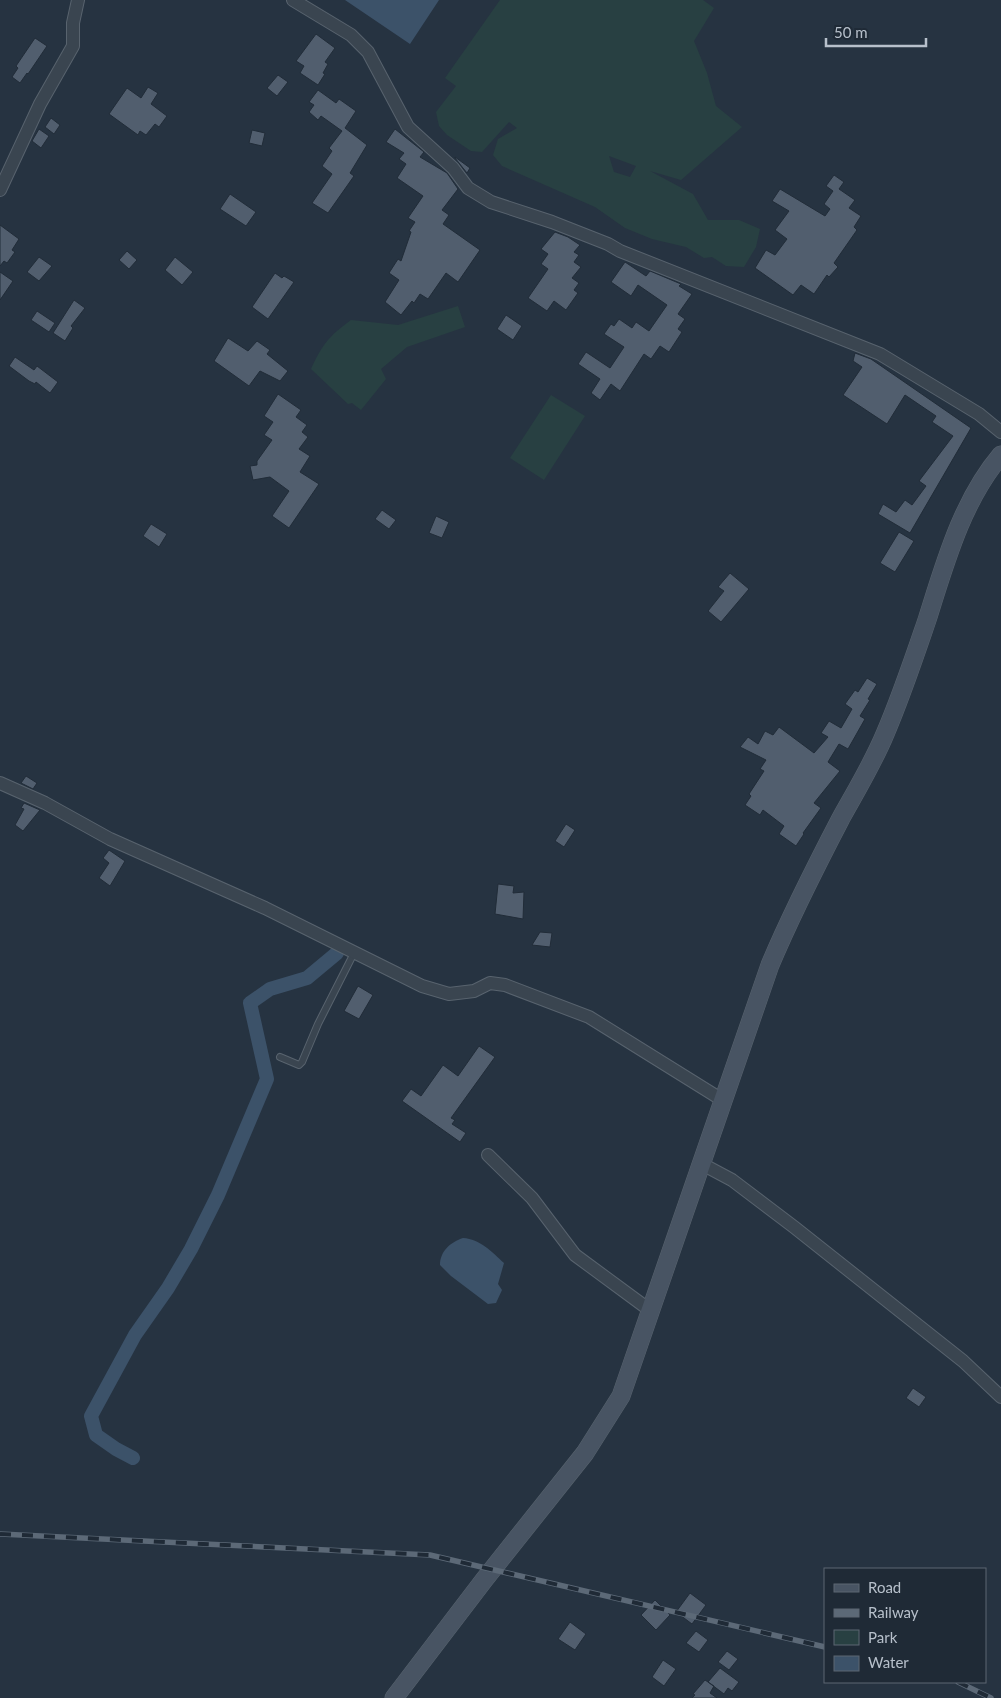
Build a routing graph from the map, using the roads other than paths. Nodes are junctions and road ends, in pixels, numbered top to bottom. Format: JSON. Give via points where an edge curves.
{"nodes":[{"id":1,"x":78,"y":0,"type":"edge"},
{"id":2,"x":293,"y":0,"type":"edge"},
{"id":3,"x":0,"y":190,"type":"edge"},
{"id":4,"x":1001,"y":432,"type":"edge"},
{"id":5,"x":1001,"y":455,"type":"edge"},
{"id":6,"x":0,"y":783,"type":"edge"},
{"id":7,"x":348,"y":950,"type":"junction"},
{"id":8,"x":280,"y":1057,"type":"dead end"},
{"id":9,"x":724,"y":1101,"type":"junction"},
{"id":10,"x":488,"y":1155,"type":"dead end"},
{"id":11,"x":702,"y":1164,"type":"junction"},
{"id":12,"x":651,"y":1311,"type":"junction"},
{"id":13,"x":1001,"y":1397,"type":"edge"},
{"id":14,"x":394,"y":1698,"type":"edge"}],
"edges":[{"from":1,"to":3,"type":"street","via":[[73,22],[73,46],[40,104]]},
{"from":2,"to":4,"type":"street","via":[[351,35],[368,52],[408,127],[453,168],[468,188],[491,202],[594,238],[638,259],[880,354],[979,414]]},
{"from":5,"to":9,"type":"street","via":[[976,492],[944,564],[901,698],[884,737],[792,914],[770,965]]},
{"from":6,"to":7,"type":"street","via":[[45,803],[110,839],[265,908]]},
{"from":7,"to":8,"type":"lane","via":[[302,1062],[299,1065]]},
{"from":7,"to":9,"type":"street","via":[[422,986],[449,994],[474,991],[490,983],[505,985],[588,1017]]},
{"from":9,"to":11,"type":"street"},
{"from":10,"to":12,"type":"street","via":[[532,1198],[575,1255]]},
{"from":11,"to":12,"type":"street"},
{"from":11,"to":13,"type":"street","via":[[732,1180],[794,1227],[963,1361]]},
{"from":12,"to":14,"type":"street","via":[[621,1396],[585,1453]]}]}
